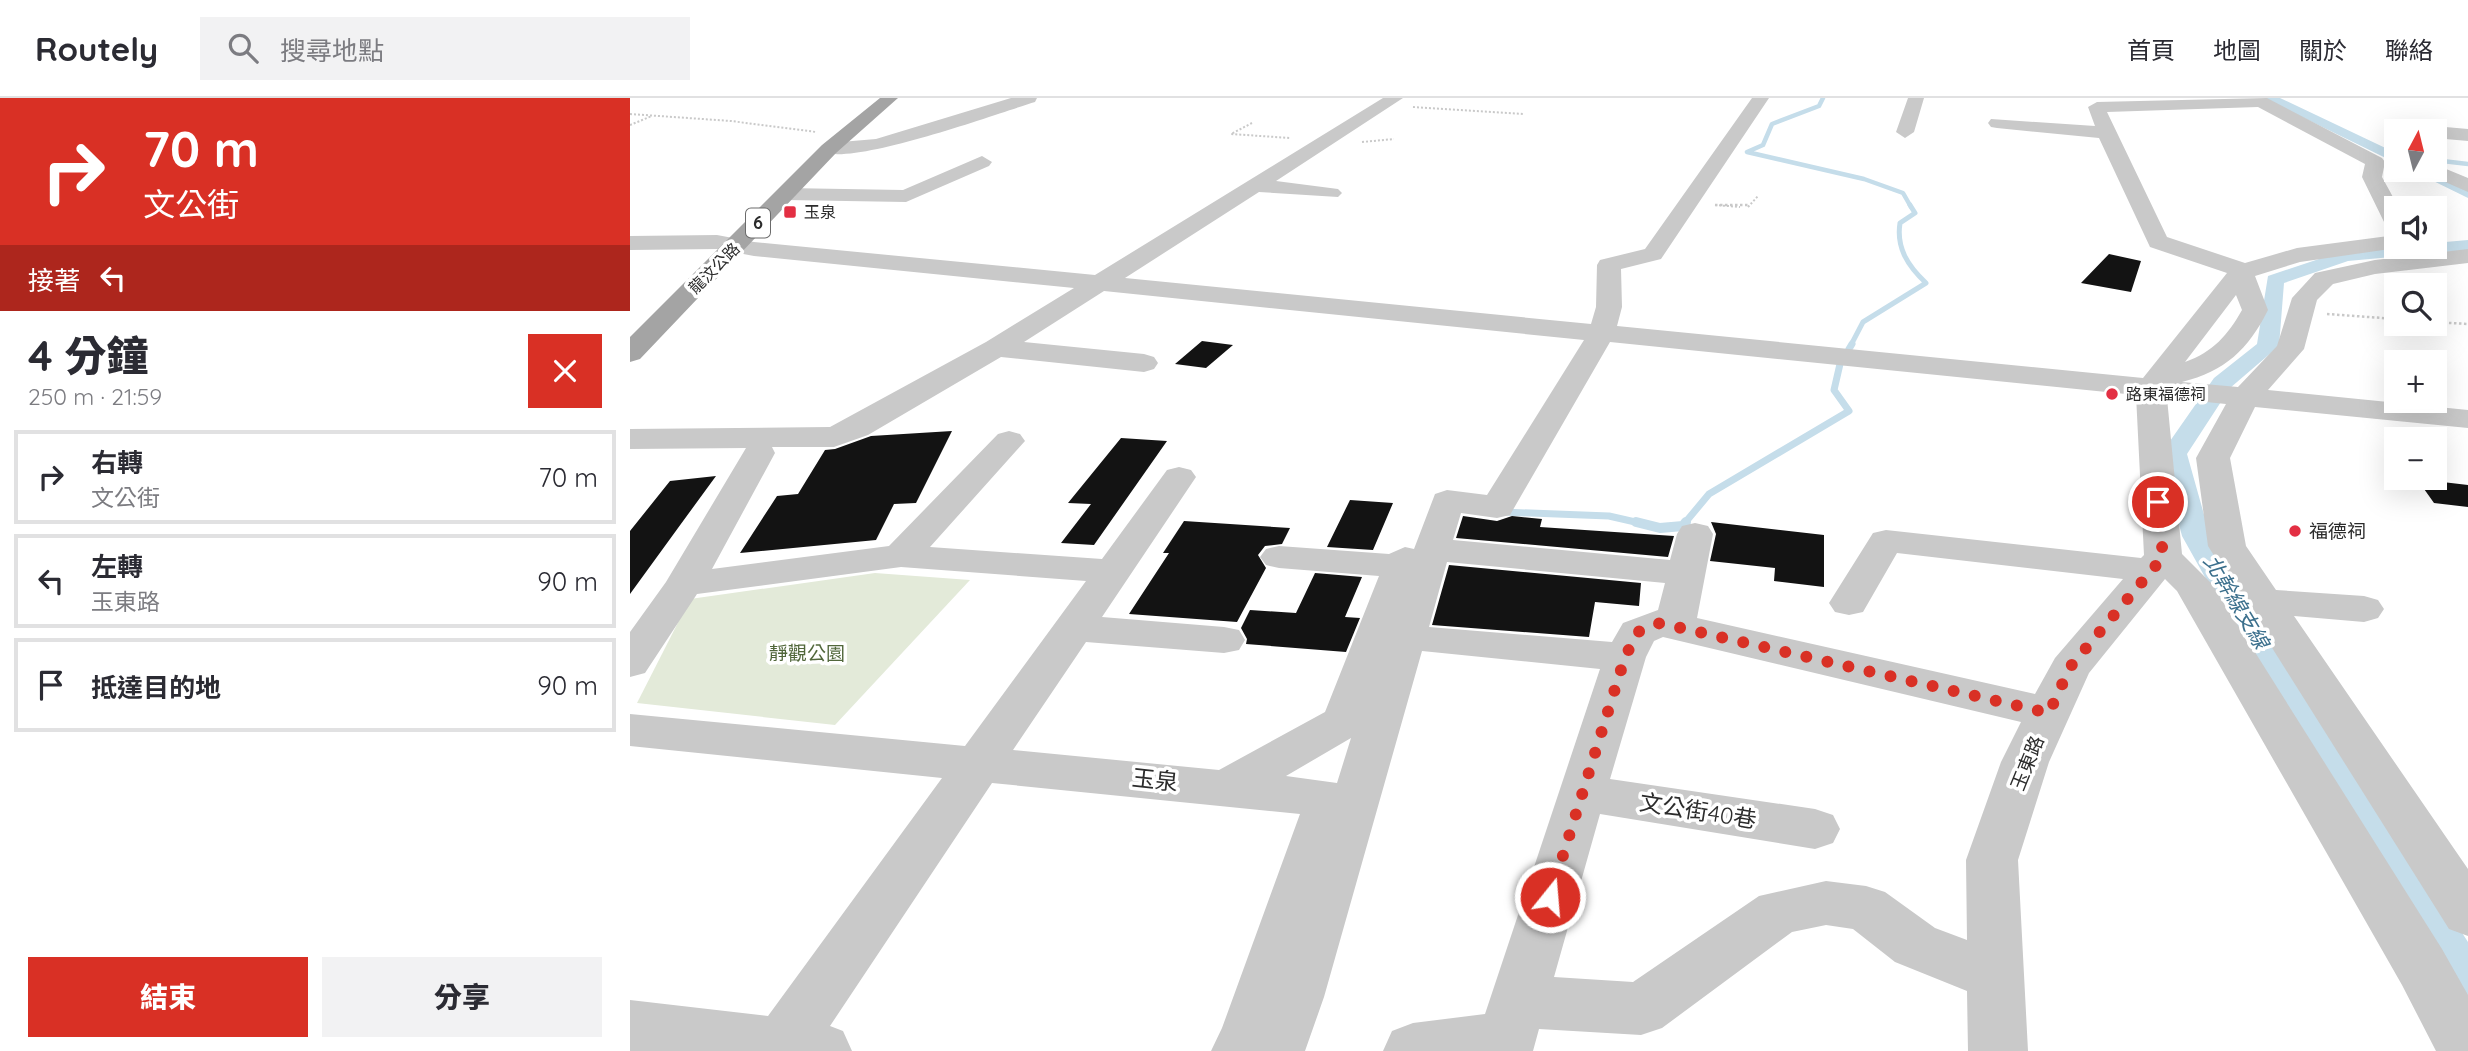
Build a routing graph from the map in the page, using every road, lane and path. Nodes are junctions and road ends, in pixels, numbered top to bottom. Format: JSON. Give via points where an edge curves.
{"nodes":[{"id":1,"x":890,"y":98,"type":"edge"},
{"id":2,"x":1029,"y":98,"type":"edge"},
{"id":3,"x":1761,"y":98,"type":"edge"},
{"id":4,"x":1916,"y":98,"type":"edge"},
{"id":5,"x":2132,"y":98,"type":"edge"},
{"id":6,"x":2282,"y":98,"type":"edge"},
{"id":7,"x":2257,"y":100,"type":"edge"},
{"id":8,"x":1389,"y":102,"type":"edge"},
{"id":9,"x":2159,"y":105,"type":"junction"},
{"id":10,"x":630,"y":114,"type":"edge"},
{"id":11,"x":1524,"y":114,"type":"dead end"},
{"id":12,"x":654,"y":116,"type":"junction"},
{"id":13,"x":1997,"y":123,"type":"dead end"},
{"id":14,"x":630,"y":125,"type":"edge"},
{"id":15,"x":1905,"y":132,"type":"dead end"},
{"id":16,"x":2106,"y":133,"type":"junction"},
{"id":17,"x":2447,"y":133,"type":"edge"},
{"id":18,"x":2468,"y":135,"type":"edge"},
{"id":19,"x":837,"y":141,"type":"junction"},
{"id":20,"x":2383,"y":146,"type":"dead end"},
{"id":21,"x":912,"y":161,"type":"dead end"},
{"id":22,"x":982,"y":162,"type":"dead end"},
{"id":23,"x":961,"y":173,"type":"junction"},
{"id":24,"x":2447,"y":176,"type":"edge"},
{"id":25,"x":1252,"y":185,"type":"junction"},
{"id":26,"x":2468,"y":186,"type":"edge"},
{"id":27,"x":1331,"y":193,"type":"dead end"},
{"id":28,"x":786,"y":194,"type":"junction"},
{"id":29,"x":1758,"y":196,"type":"dead end"},
{"id":30,"x":2384,"y":200,"type":"edge"},
{"id":31,"x":1690,"y":203,"type":"junction"},
{"id":32,"x":630,"y":243,"type":"edge"},
{"id":33,"x":2384,"y":244,"type":"edge"},
{"id":34,"x":737,"y":246,"type":"junction"},
{"id":35,"x":2468,"y":256,"type":"edge"},
{"id":36,"x":2181,"y":260,"type":"dead end"},
{"id":37,"x":2241,"y":274,"type":"junction"},
{"id":38,"x":1102,"y":283,"type":"junction"},
{"id":39,"x":2301,"y":312,"type":"junction"},
{"id":40,"x":2384,"y":318,"type":"edge"},
{"id":41,"x":2447,"y":323,"type":"edge"},
{"id":42,"x":2468,"y":324,"type":"edge"},
{"id":43,"x":1602,"y":332,"type":"junction"},
{"id":44,"x":996,"y":348,"type":"junction"},
{"id":45,"x":630,"y":353,"type":"edge"},
{"id":46,"x":1144,"y":363,"type":"dead end"},
{"id":47,"x":2161,"y":385,"type":"junction"},
{"id":48,"x":2237,"y":396,"type":"junction"},
{"id":49,"x":2468,"y":419,"type":"edge"},
{"id":50,"x":630,"y":439,"type":"edge"},
{"id":51,"x":1009,"y":441,"type":"dead end"},
{"id":52,"x":759,"y":453,"type":"dead end"},
{"id":53,"x":1179,"y":477,"type":"dead end"},
{"id":54,"x":1427,"y":499,"type":"dead end"},
{"id":55,"x":1695,"y":534,"type":"dead end"},
{"id":56,"x":1446,"y":551,"type":"dead end"},
{"id":57,"x":901,"y":556,"type":"junction"},
{"id":58,"x":1279,"y":557,"type":"dead end"},
{"id":59,"x":2157,"y":564,"type":"junction"},
{"id":60,"x":1402,"y":566,"type":"junction"},
{"id":61,"x":1113,"y":570,"type":"junction"},
{"id":62,"x":1686,"y":573,"type":"junction"},
{"id":63,"x":684,"y":584,"type":"junction"},
{"id":64,"x":2263,"y":601,"type":"junction"},
{"id":65,"x":1849,"y":603,"type":"dead end"},
{"id":66,"x":2364,"y":609,"type":"dead end"},
{"id":67,"x":1675,"y":627,"type":"junction"},
{"id":68,"x":1074,"y":628,"type":"junction"},
{"id":69,"x":1224,"y":640,"type":"dead end"},
{"id":70,"x":1430,"y":640,"type":"dead end"},
{"id":71,"x":1625,"y":657,"type":"junction"},
{"id":72,"x":630,"y":663,"type":"edge"},
{"id":73,"x":2049,"y":713,"type":"junction"},
{"id":74,"x":630,"y":730,"type":"edge"},
{"id":75,"x":980,"y":762,"type":"junction"},
{"id":76,"x":1226,"y":788,"type":"junction"},
{"id":77,"x":1582,"y":793,"type":"junction"},
{"id":78,"x":1815,"y":829,"type":"dead end"},
{"id":79,"x":2468,"y":913,"type":"edge"},
{"id":80,"x":1995,"y":976,"type":"junction"},
{"id":81,"x":630,"y":1027,"type":"edge"},
{"id":82,"x":1509,"y":1031,"type":"edge"},
{"id":83,"x":794,"y":1050,"type":"edge"},
{"id":84,"x":1241,"y":1051,"type":"edge"},
{"id":85,"x":1275,"y":1051,"type":"edge"},
{"id":86,"x":1413,"y":1051,"type":"edge"},
{"id":87,"x":1998,"y":1051,"type":"edge"},
{"id":88,"x":2467,"y":1051,"type":"edge"}],
"edges":[{"from":1,"to":19,"type":"main road","name":"龍汶公路","number":"6"},
{"from":2,"to":19,"type":"street","via":[[878,145]]},
{"from":3,"to":31,"type":"street"},
{"from":4,"to":15,"type":"street"},
{"from":5,"to":9,"type":"street"},
{"from":6,"to":20,"type":"street"},
{"from":7,"to":9,"type":"street"},
{"from":7,"to":30,"type":"street","via":[[2375,162],[2372,177]]},
{"from":8,"to":11,"type":"path"},
{"from":8,"to":25,"type":"street"},
{"from":9,"to":16,"type":"street","via":[[2097,107]]},
{"from":10,"to":12,"type":"path"},
{"from":12,"to":14,"type":"path"},
{"from":12,"to":19,"type":"path"},
{"from":13,"to":16,"type":"street"},
{"from":16,"to":37,"type":"street","via":[[2158,242]]},
{"from":17,"to":18,"type":"street"},
{"from":19,"to":28,"type":"main road","name":"龍汶公路","number":"6"},
{"from":21,"to":23,"type":"street"},
{"from":22,"to":23,"type":"street"},
{"from":23,"to":28,"type":"street","via":[[906,196]]},
{"from":24,"to":26,"type":"street"},
{"from":25,"to":27,"type":"street"},
{"from":25,"to":38,"type":"street"},
{"from":28,"to":34,"type":"main road","name":"龍汶公路","number":"6"},
{"from":29,"to":31,"type":"path","via":[[1748,207]]},
{"from":31,"to":43,"type":"street","via":[[1653,254],[1609,265],[1609,307]]},
{"from":32,"to":34,"type":"street"},
{"from":33,"to":37,"type":"street","via":[[2297,256]]},
{"from":34,"to":38,"type":"street"},
{"from":34,"to":45,"type":"main road","name":"龍汶公路","number":"6"},
{"from":35,"to":39,"type":"street","via":[[2324,278],[2305,298]]},
{"from":36,"to":37,"type":"street"},
{"from":37,"to":47,"type":"street"},
{"from":37,"to":47,"type":"street","via":[[2255,310],[2240,340],[2199,370]]},
{"from":38,"to":43,"type":"street"},
{"from":38,"to":44,"type":"street"},
{"from":39,"to":40,"type":"path"},
{"from":39,"to":48,"type":"street","via":[[2290,349]]},
{"from":41,"to":42,"type":"path"},
{"from":43,"to":47,"type":"street"},
{"from":43,"to":85,"type":"street","via":[[1497,507],[1447,501]]},
{"from":44,"to":46,"type":"street"},
{"from":44,"to":50,"type":"street","via":[[858,428],[834,437]]},
{"from":47,"to":48,"type":"street"},
{"from":47,"to":59,"type":"street"},
{"from":48,"to":49,"type":"street"},
{"from":48,"to":64,"type":"street","via":[[2213,458],[2227,546]]},
{"from":51,"to":57,"type":"street"},
{"from":52,"to":63,"type":"street"},
{"from":53,"to":61,"type":"street"},
{"from":54,"to":60,"type":"street"},
{"from":55,"to":62,"type":"street"},
{"from":56,"to":62,"type":"street"},
{"from":57,"to":61,"type":"street"},
{"from":57,"to":63,"type":"street"},
{"from":58,"to":60,"type":"street"},
{"from":59,"to":65,"type":"street","via":[[1886,541]]},
{"from":59,"to":73,"type":"street","name":"玉東路","via":[[2070,667]]},
{"from":59,"to":88,"type":"street","via":[[2193,584],[2422,967]]},
{"from":60,"to":76,"type":"street","via":[[1344,722]]},
{"from":61,"to":68,"type":"street"},
{"from":62,"to":67,"type":"street"},
{"from":63,"to":72,"type":"street"},
{"from":64,"to":66,"type":"street"},
{"from":64,"to":79,"type":"street"},
{"from":67,"to":71,"type":"street","via":[[1660,623],[1638,632]]},
{"from":67,"to":73,"type":"street"},
{"from":68,"to":69,"type":"street"},
{"from":68,"to":75,"type":"street"},
{"from":70,"to":71,"type":"street"},
{"from":71,"to":77,"type":"street"},
{"from":73,"to":80,"type":"street","name":"玉東路","via":[[2025,762],[1992,860]]},
{"from":74,"to":75,"type":"street","name":"玉泉"},
{"from":75,"to":76,"type":"street","name":"玉泉"},
{"from":75,"to":83,"type":"street"},
{"from":76,"to":84,"type":"street","name":"玉泉","via":[[1330,799],[1247,1045]]},
{"from":77,"to":78,"type":"street","name":"文公街40巷"},
{"from":77,"to":82,"type":"street"},
{"from":80,"to":82,"type":"street","via":[[1915,945],[1866,908],[1826,903],[1778,912],[1641,1009]]},
{"from":80,"to":87,"type":"street","name":"玉東路"},
{"from":81,"to":83,"type":"street"},
{"from":82,"to":86,"type":"street"}]}
